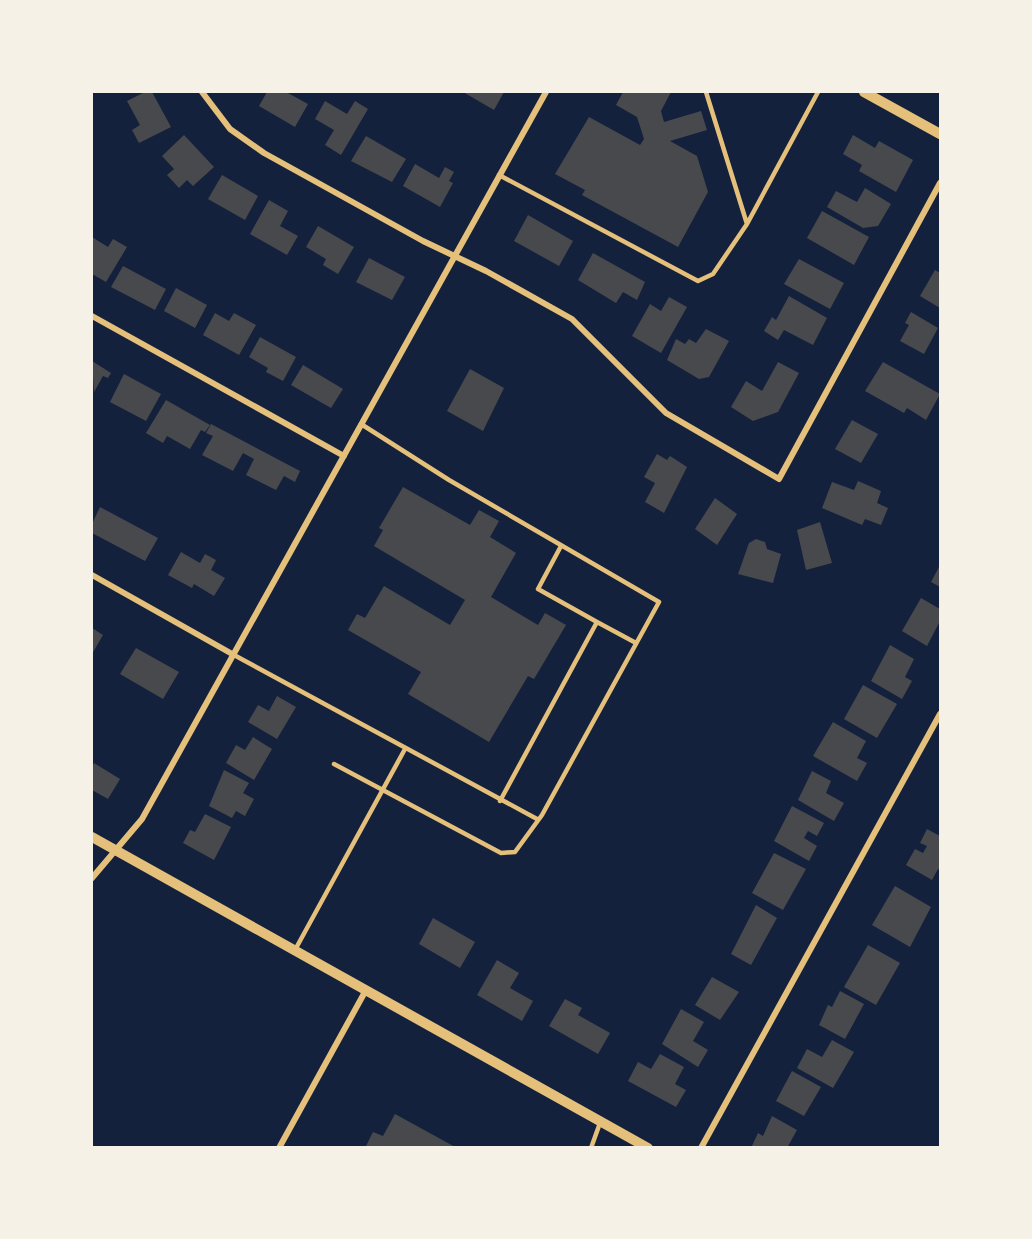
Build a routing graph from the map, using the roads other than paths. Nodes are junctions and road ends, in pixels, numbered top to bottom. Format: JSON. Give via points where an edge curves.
{"nodes":[{"id":1,"x":202,"y":92,"type":"edge"},
{"id":2,"x":546,"y":92,"type":"edge"},
{"id":3,"x":706,"y":92,"type":"edge"},
{"id":4,"x":818,"y":92,"type":"edge"},
{"id":5,"x":864,"y":92,"type":"edge"},
{"id":6,"x":940,"y":134,"type":"edge"},
{"id":7,"x":499,"y":175,"type":"junction"},
{"id":8,"x":940,"y":183,"type":"edge"},
{"id":9,"x":747,"y":224,"type":"junction"},
{"id":10,"x":454,"y":256,"type":"junction"},
{"id":11,"x":92,"y":316,"type":"edge"},
{"id":12,"x":362,"y":424,"type":"junction"},
{"id":13,"x":344,"y":456,"type":"junction"},
{"id":14,"x":561,"y":546,"type":"junction"},
{"id":15,"x":92,"y":575,"type":"edge"},
{"id":16,"x":597,"y":622,"type":"junction"},
{"id":17,"x":636,"y":643,"type":"junction"},
{"id":18,"x":234,"y":655,"type":"junction"},
{"id":19,"x":940,"y":714,"type":"edge"},
{"id":20,"x":405,"y":749,"type":"junction"},
{"id":21,"x":334,"y":764,"type":"dead end"},
{"id":22,"x":382,"y":790,"type":"junction"},
{"id":23,"x":500,"y":801,"type":"junction"},
{"id":24,"x":537,"y":819,"type":"junction"},
{"id":25,"x":92,"y":837,"type":"edge"},
{"id":26,"x":116,"y":850,"type":"junction"},
{"id":27,"x":92,"y":878,"type":"edge"},
{"id":28,"x":295,"y":950,"type":"junction"},
{"id":29,"x":366,"y":990,"type":"junction"},
{"id":30,"x":601,"y":1121,"type":"junction"},
{"id":31,"x":279,"y":1148,"type":"edge"},
{"id":32,"x":591,"y":1148,"type":"edge"},
{"id":33,"x":648,"y":1148,"type":"edge"},
{"id":34,"x":701,"y":1148,"type":"edge"}],
"edges":[{"from":1,"to":10,"type":"street","via":[[230,129],[244,140]]},
{"from":2,"to":7,"type":"street"},
{"from":3,"to":9,"type":"lane"},
{"from":4,"to":9,"type":"lane"},
{"from":5,"to":6,"type":"street"},
{"from":7,"to":9,"type":"lane","via":[[698,282],[713,274]]},
{"from":7,"to":10,"type":"street"},
{"from":8,"to":10,"type":"street","via":[[779,479],[666,413],[572,319]]},
{"from":10,"to":12,"type":"street"},
{"from":11,"to":13,"type":"street"},
{"from":12,"to":13,"type":"street"},
{"from":12,"to":14,"type":"lane"},
{"from":13,"to":18,"type":"street"},
{"from":14,"to":16,"type":"lane","via":[[538,589]]},
{"from":14,"to":17,"type":"lane","via":[[659,602]]},
{"from":15,"to":18,"type":"street"},
{"from":16,"to":17,"type":"lane"},
{"from":16,"to":23,"type":"lane"},
{"from":17,"to":24,"type":"lane"},
{"from":18,"to":20,"type":"lane"},
{"from":18,"to":26,"type":"street","via":[[142,819]]},
{"from":19,"to":34,"type":"street"},
{"from":20,"to":22,"type":"lane"},
{"from":20,"to":23,"type":"lane"},
{"from":21,"to":22,"type":"lane"},
{"from":22,"to":24,"type":"lane","via":[[501,853],[515,852]]},
{"from":22,"to":28,"type":"lane"},
{"from":23,"to":24,"type":"lane"},
{"from":25,"to":26,"type":"street"},
{"from":26,"to":27,"type":"street"},
{"from":26,"to":28,"type":"street"},
{"from":28,"to":29,"type":"street"},
{"from":29,"to":30,"type":"street"},
{"from":29,"to":31,"type":"street"},
{"from":30,"to":32,"type":"lane"},
{"from":30,"to":33,"type":"street"}]}
